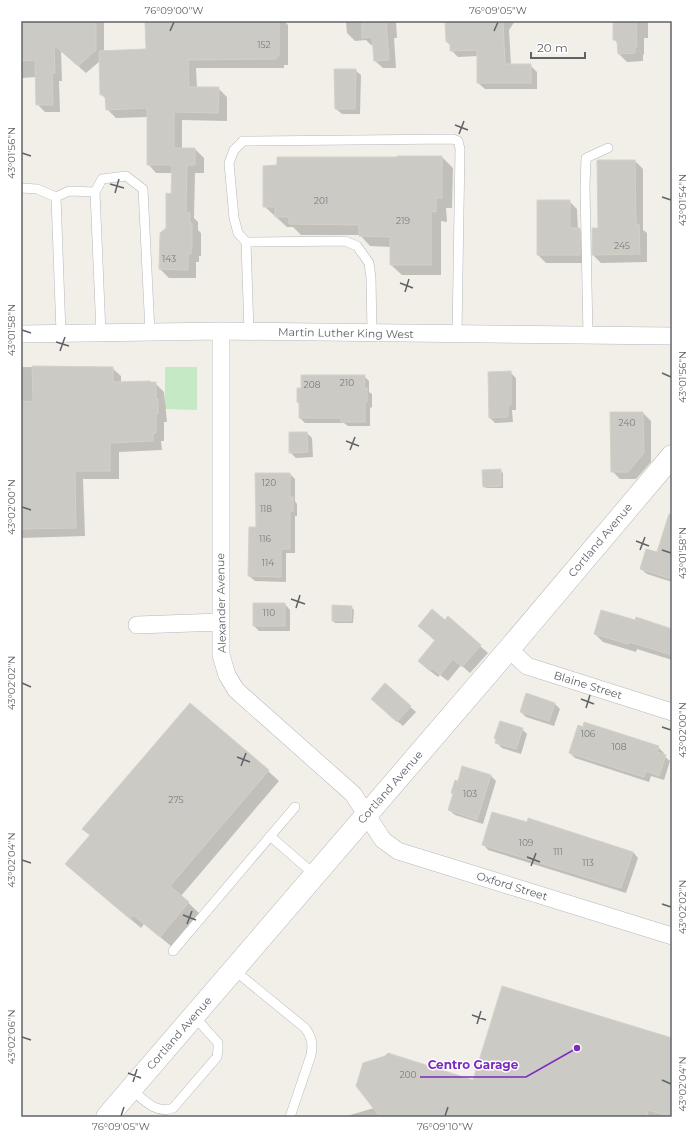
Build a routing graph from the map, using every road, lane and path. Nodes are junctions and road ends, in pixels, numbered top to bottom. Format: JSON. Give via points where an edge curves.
{"nodes":[{"id":1,"x":608,"y":148,"type":"dead end"},
{"id":2,"x":21,"y":188,"type":"edge"},
{"id":3,"x":95,"y":192,"type":"junction"},
{"id":4,"x":56,"y":197,"type":"junction"},
{"id":5,"x":246,"y":242,"type":"junction"},
{"id":6,"x":150,"y":332,"type":"junction"},
{"id":7,"x":221,"y":332,"type":"junction"},
{"id":8,"x":249,"y":332,"type":"junction"},
{"id":9,"x":61,"y":333,"type":"junction"},
{"id":10,"x":101,"y":333,"type":"junction"},
{"id":11,"x":372,"y":333,"type":"junction"},
{"id":12,"x":21,"y":334,"type":"edge"},
{"id":13,"x":457,"y":334,"type":"junction"},
{"id":14,"x":588,"y":335,"type":"junction"},
{"id":15,"x":672,"y":336,"type":"edge"},
{"id":16,"x":672,"y":456,"type":"edge"},
{"id":17,"x":220,"y":622,"type":"junction"},
{"id":18,"x":137,"y":625,"type":"dead end"},
{"id":19,"x":509,"y":649,"type":"junction"},
{"id":20,"x":672,"y":712,"type":"edge"},
{"id":21,"x":294,"y":807,"type":"dead end"},
{"id":22,"x":366,"y":815,"type":"junction"},
{"id":23,"x":270,"y":836,"type":"junction"},
{"id":24,"x":315,"y":875,"type":"junction"},
{"id":25,"x":672,"y":936,"type":"edge"},
{"id":26,"x":173,"y":951,"type":"dead end"},
{"id":27,"x":234,"y":970,"type":"junction"},
{"id":28,"x":194,"y":1016,"type":"junction"},
{"id":29,"x":131,"y":1089,"type":"junction"},
{"id":30,"x":107,"y":1117,"type":"edge"},
{"id":31,"x":290,"y":1117,"type":"edge"}],
"edges":[{"from":1,"to":14,"type":"lane","via":[[586,158]]},
{"from":2,"to":4,"type":"lane","via":[[37,189]]},
{"from":3,"to":4,"type":"lane","via":[[69,191]]},
{"from":3,"to":6,"type":"lane","via":[[102,180],[126,176],[143,189]]},
{"from":3,"to":10,"type":"lane"},
{"from":4,"to":9,"type":"lane"},
{"from":5,"to":8,"type":"lane"},
{"from":5,"to":11,"type":"lane","via":[[345,241],[357,246],[369,263]]},
{"from":5,"to":13,"type":"lane","via":[[238,233],[234,218],[230,163],[234,150],[243,141],[458,141],[460,149]]},
{"from":6,"to":7,"type":"street","name":"Martin Luther King West"},
{"from":6,"to":10,"type":"street","name":"Martin Luther King West"},
{"from":7,"to":8,"type":"street","name":"Martin Luther King West"},
{"from":7,"to":17,"type":"street","name":"Alexander Avenue"},
{"from":8,"to":11,"type":"street","name":"Martin Luther King West"},
{"from":9,"to":10,"type":"street","name":"Martin Luther King West"},
{"from":9,"to":12,"type":"street","name":"Martin Luther King West"},
{"from":11,"to":13,"type":"street","name":"Martin Luther King West"},
{"from":13,"to":14,"type":"street","name":"Martin Luther King West"},
{"from":14,"to":15,"type":"street","name":"Martin Luther King West"},
{"from":16,"to":19,"type":"street","name":"Cortland Avenue"},
{"from":17,"to":18,"type":"street"},
{"from":17,"to":22,"type":"street","name":"Alexander Avenue","via":[[221,655],[227,675],[236,690],[353,794]]},
{"from":19,"to":20,"type":"street","name":"Blaine Street","via":[[527,666]]},
{"from":19,"to":22,"type":"street","name":"Cortland Avenue"},
{"from":21,"to":23,"type":"lane"},
{"from":22,"to":24,"type":"street","name":"Cortland Avenue"},
{"from":22,"to":25,"type":"street","name":"Oxford Street","via":[[384,840],[398,851]]},
{"from":23,"to":24,"type":"lane"},
{"from":23,"to":26,"type":"lane"},
{"from":24,"to":27,"type":"street","name":"Cortland Avenue"},
{"from":27,"to":28,"type":"street","name":"Cortland Avenue"},
{"from":27,"to":31,"type":"lane","via":[[310,1034],[313,1045],[311,1055]]},
{"from":28,"to":29,"type":"street","name":"Cortland Avenue"},
{"from":28,"to":29,"type":"lane","via":[[218,1043],[217,1057],[173,1108],[158,1109]]},
{"from":29,"to":30,"type":"street","name":"Cortland Avenue"}]}
